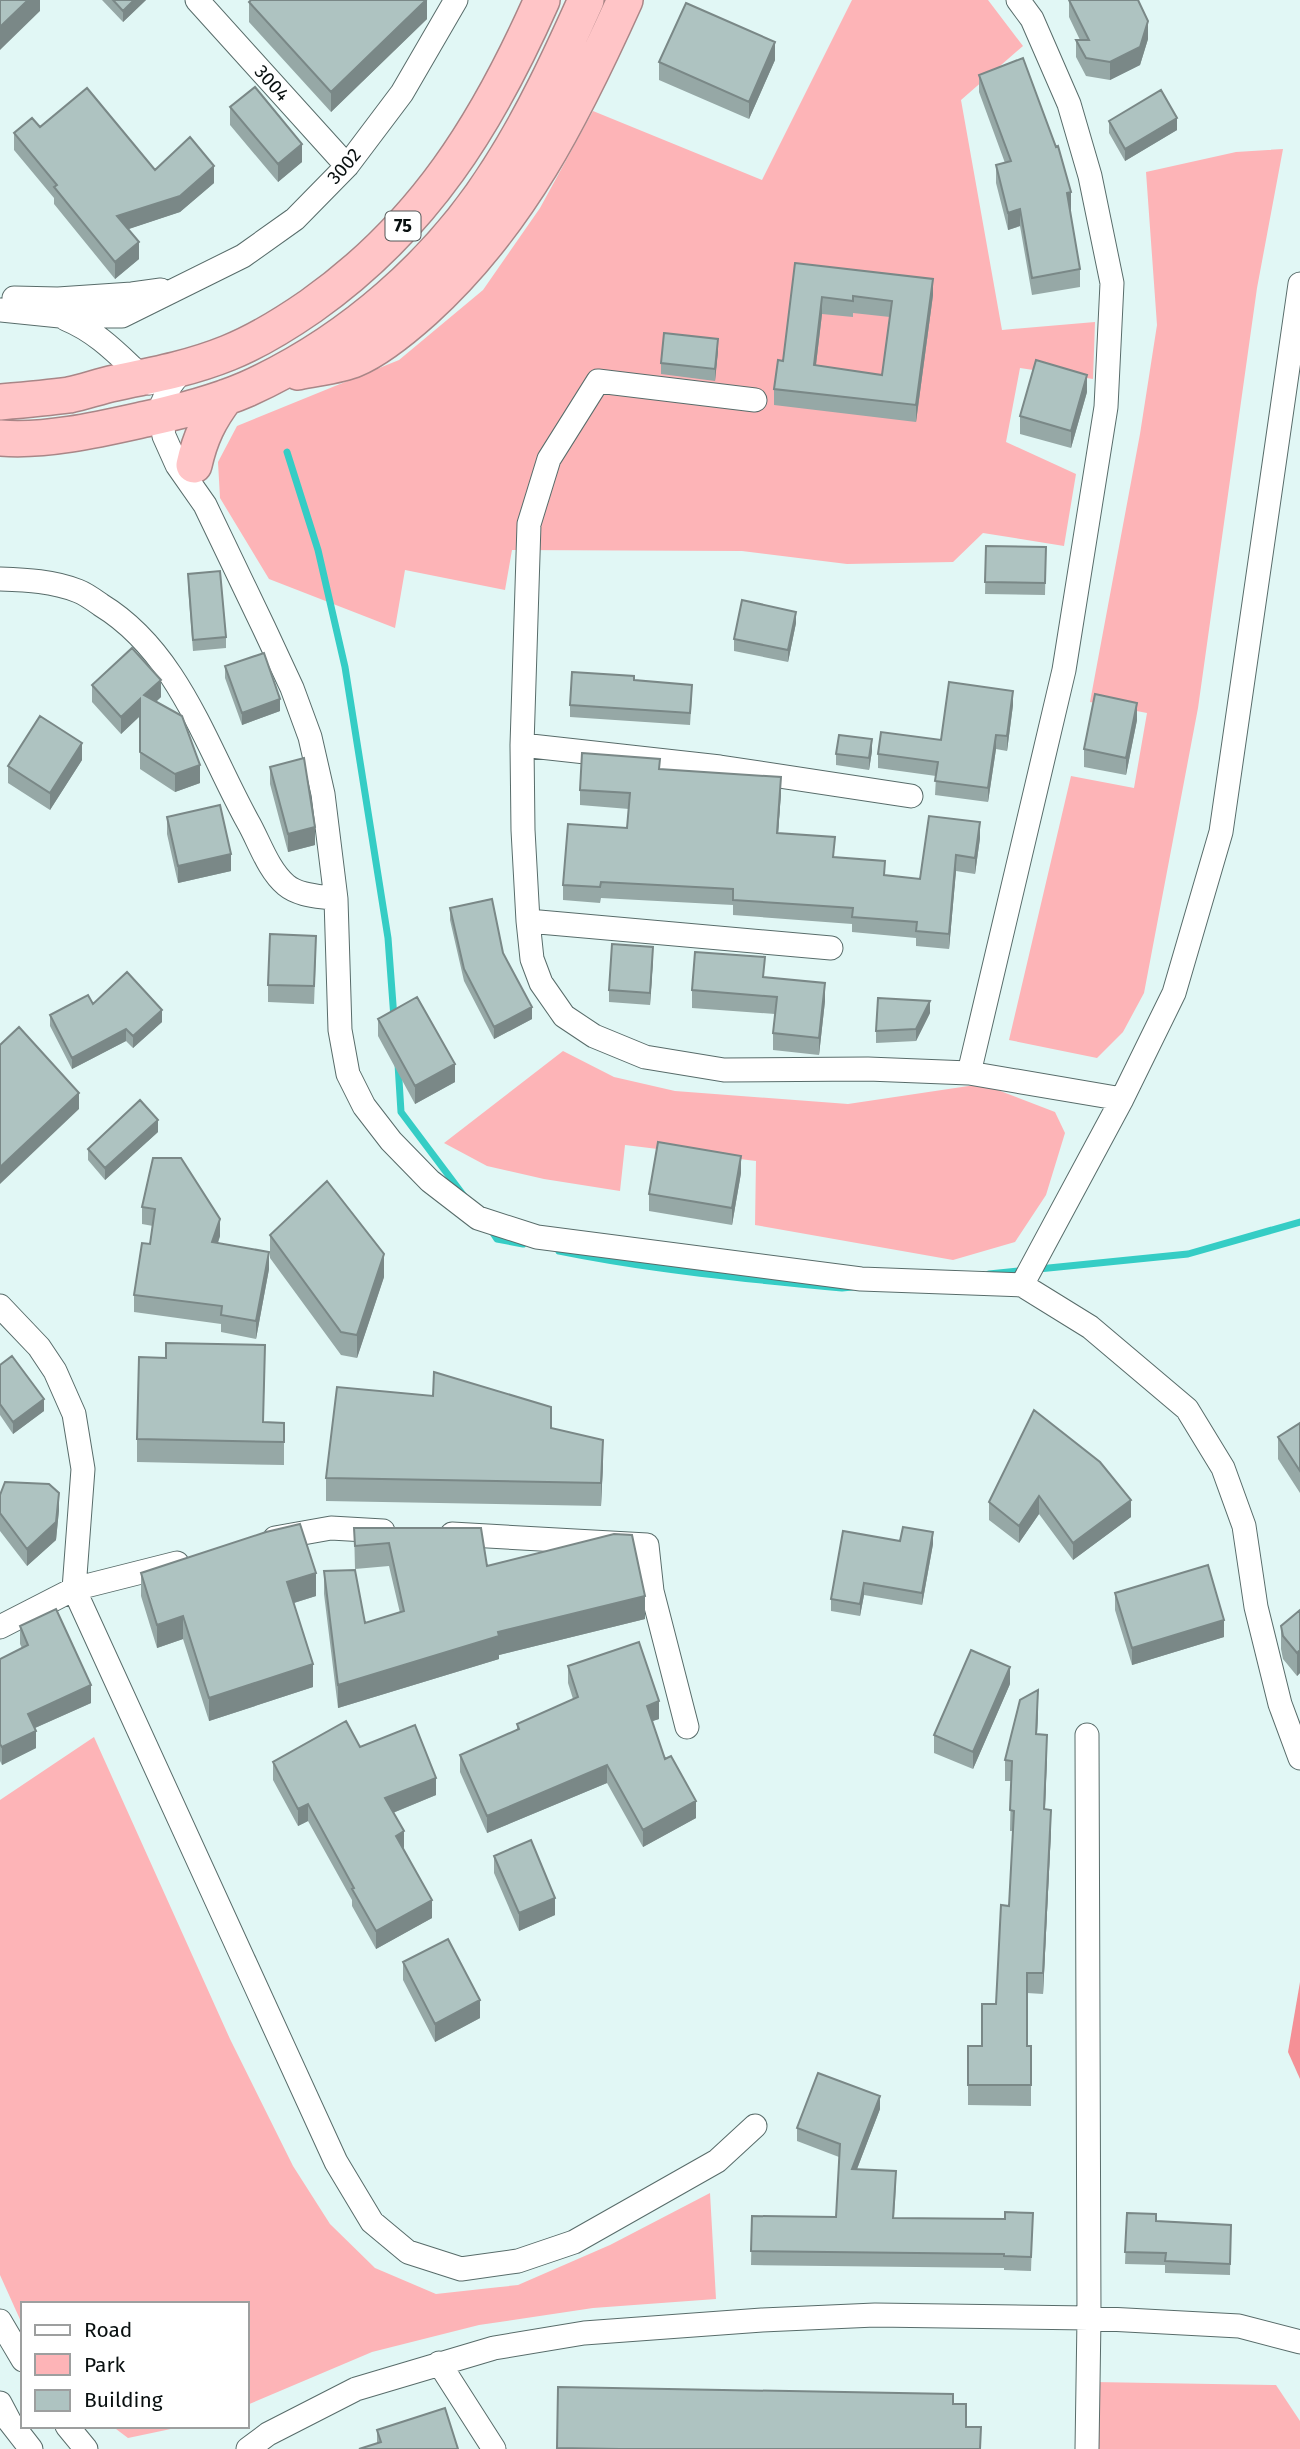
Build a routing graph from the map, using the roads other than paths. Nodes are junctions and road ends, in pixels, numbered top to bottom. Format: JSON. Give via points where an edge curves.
{"nodes":[{"id":1,"x":197,"y":0,"type":"edge"},
{"id":2,"x":542,"y":0,"type":"edge"},
{"id":3,"x":586,"y":0,"type":"edge"},
{"id":4,"x":625,"y":0,"type":"edge"},
{"id":5,"x":1018,"y":0,"type":"edge"},
{"id":6,"x":450,"y":3,"type":"edge"},
{"id":7,"x":347,"y":166,"type":"junction"},
{"id":8,"x":1300,"y":284,"type":"edge"},
{"id":9,"x":185,"y":286,"type":"junction"},
{"id":10,"x":0,"y":296,"type":"edge"},
{"id":11,"x":0,"y":310,"type":"edge"},
{"id":12,"x":60,"y":317,"type":"junction"},
{"id":13,"x":268,"y":379,"type":"junction"},
{"id":14,"x":160,"y":392,"type":"junction"},
{"id":15,"x":226,"y":397,"type":"junction"},
{"id":16,"x":755,"y":400,"type":"dead end"},
{"id":17,"x":0,"y":402,"type":"edge"},
{"id":18,"x":0,"y":438,"type":"edge"},
{"id":19,"x":194,"y":465,"type":"junction"},
{"id":20,"x":205,"y":505,"type":"junction"},
{"id":21,"x":0,"y":579,"type":"edge"},
{"id":22,"x":522,"y":746,"type":"junction"},
{"id":23,"x":911,"y":796,"type":"dead end"},
{"id":24,"x":337,"y":899,"type":"junction"},
{"id":25,"x":528,"y":921,"type":"junction"},
{"id":26,"x":831,"y":948,"type":"dead end"},
{"id":27,"x":969,"y":1073,"type":"junction"},
{"id":28,"x":1122,"y":1099,"type":"junction"},
{"id":29,"x":1023,"y":1285,"type":"junction"},
{"id":30,"x":0,"y":1306,"type":"edge"},
{"id":31,"x":400,"y":1531,"type":"edge"},
{"id":32,"x":427,"y":1533,"type":"edge"},
{"id":33,"x":257,"y":1543,"type":"edge"},
{"id":34,"x":192,"y":1559,"type":"edge"},
{"id":35,"x":74,"y":1589,"type":"junction"},
{"id":36,"x":0,"y":1627,"type":"edge"},
{"id":37,"x":687,"y":1727,"type":"dead end"},
{"id":38,"x":1087,"y":1735,"type":"dead end"},
{"id":39,"x":1300,"y":1758,"type":"edge"},
{"id":40,"x":754,"y":2126,"type":"dead end"},
{"id":41,"x":1089,"y":2318,"type":"junction"},
{"id":42,"x":0,"y":2321,"type":"edge"},
{"id":43,"x":1300,"y":2342,"type":"edge"},
{"id":44,"x":21,"y":2357,"type":"edge"},
{"id":45,"x":439,"y":2363,"type":"junction"},
{"id":46,"x":0,"y":2403,"type":"edge"},
{"id":47,"x":69,"y":2428,"type":"edge"},
{"id":48,"x":31,"y":2449,"type":"edge"},
{"id":49,"x":86,"y":2449,"type":"edge"},
{"id":50,"x":248,"y":2449,"type":"edge"},
{"id":51,"x":494,"y":2449,"type":"edge"},
{"id":52,"x":1087,"y":2449,"type":"edge"}],
"edges":[{"from":1,"to":7,"type":"street","name":"3004"},
{"from":2,"to":14,"type":"highway","number":"75","via":[[465,148],[400,230],[366,264],[278,329]]},
{"from":3,"to":13,"type":"highway","number":"75","via":[[499,170],[460,222],[392,294],[298,363]]},
{"from":4,"to":13,"type":"highway","via":[[591,75],[528,189],[456,281],[402,330],[355,359]]},
{"from":5,"to":27,"type":"street","via":[[1032,19],[1069,104],[1090,176],[1112,283],[1107,393],[1064,670]]},
{"from":6,"to":7,"type":"street","name":"3002","via":[[402,93]]},
{"from":7,"to":9,"type":"street","name":"3002","via":[[295,219],[243,256]]},
{"from":8,"to":28,"type":"street","via":[[1221,832],[1174,993]]},
{"from":9,"to":10,"type":"street","name":"3002","via":[[58,299]]},
{"from":9,"to":12,"type":"street","name":"3002","via":[[122,316]]},
{"from":11,"to":12,"type":"street","name":"3002"},
{"from":12,"to":14,"type":"street","via":[[96,335]]},
{"from":13,"to":15,"type":"highway","number":"75"},
{"from":14,"to":15,"type":"highway","number":"75"},
{"from":14,"to":17,"type":"highway","number":"75","via":[[70,394]]},
{"from":14,"to":18,"type":"highway","number":"75","via":[[92,430]]},
{"from":14,"to":19,"type":"street"},
{"from":14,"to":20,"type":"street","via":[[164,436],[173,458]]},
{"from":15,"to":19,"type":"highway","via":[[204,429]]},
{"from":16,"to":22,"type":"street","via":[[598,382],[549,459],[529,524]]},
{"from":19,"to":20,"type":"street"},
{"from":20,"to":24,"type":"street","via":[[292,688],[310,737]]},
{"from":21,"to":24,"type":"street","via":[[37,580],[79,591],[120,616],[148,644],[188,702],[275,873],[287,886],[303,893]]},
{"from":22,"to":23,"type":"street","via":[[720,767]]},
{"from":22,"to":25,"type":"street"},
{"from":24,"to":29,"type":"street","via":[[340,1030],[348,1074],[364,1106],[391,1141],[430,1181],[478,1218],[537,1237],[861,1279]]},
{"from":25,"to":26,"type":"street"},
{"from":25,"to":27,"type":"street","via":[[532,960],[541,983],[564,1016],[645,1057],[724,1070]]},
{"from":27,"to":28,"type":"street"},
{"from":28,"to":29,"type":"street"},
{"from":29,"to":39,"type":"street","via":[[1090,1327],[1187,1409],[1223,1468],[1244,1526],[1256,1608],[1280,1704]]},
{"from":30,"to":35,"type":"street","via":[[40,1347],[74,1413],[83,1469]]},
{"from":31,"to":33,"type":"street","via":[[331,1528]]},
{"from":32,"to":37,"type":"street","via":[[647,1545],[652,1591]]},
{"from":34,"to":35,"type":"street"},
{"from":35,"to":36,"type":"street"},
{"from":35,"to":40,"type":"street","via":[[336,2162],[372,2222],[408,2252],[461,2269],[517,2261],[574,2242],[716,2161]]},
{"from":38,"to":41,"type":"street"},
{"from":41,"to":43,"type":"street","via":[[1239,2326]]},
{"from":41,"to":45,"type":"street","via":[[874,2315],[762,2320],[584,2333]]},
{"from":41,"to":52,"type":"street"},
{"from":42,"to":44,"type":"street"},
{"from":45,"to":50,"type":"street","via":[[356,2389]]},
{"from":45,"to":51,"type":"street"},
{"from":46,"to":48,"type":"street"},
{"from":47,"to":49,"type":"street"}]}
